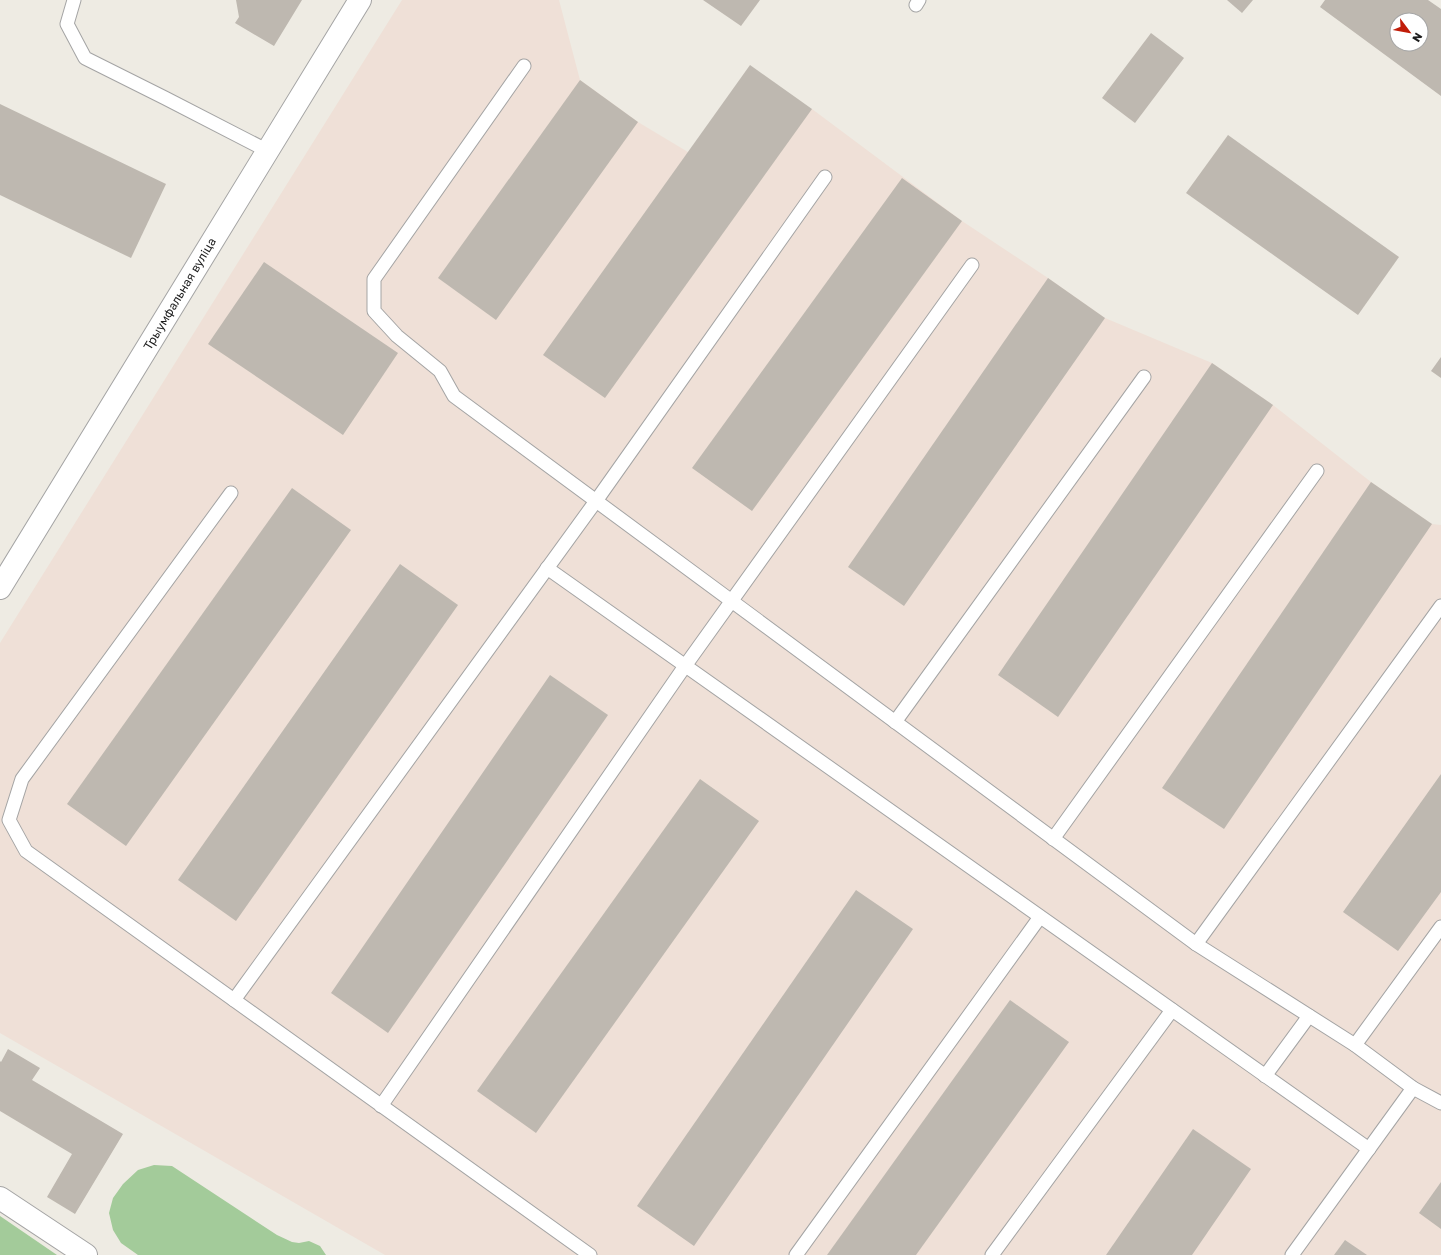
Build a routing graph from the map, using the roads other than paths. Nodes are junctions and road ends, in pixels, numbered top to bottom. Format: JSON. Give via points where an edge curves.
{"nodes":[{"id":1,"x":74,"y":0,"type":"edge"},
{"id":2,"x":360,"y":0,"type":"edge"},
{"id":3,"x":524,"y":66,"type":"dead end"},
{"id":4,"x":268,"y":150,"type":"junction"},
{"id":5,"x":825,"y":176,"type":"dead end"},
{"id":6,"x":972,"y":265,"type":"dead end"},
{"id":7,"x":1144,"y":377,"type":"dead end"},
{"id":8,"x":1317,"y":471,"type":"dead end"},
{"id":9,"x":231,"y":493,"type":"dead end"},
{"id":10,"x":596,"y":501,"type":"junction"},
{"id":11,"x":547,"y":568,"type":"junction"},
{"id":12,"x":0,"y":588,"type":"edge"},
{"id":13,"x":731,"y":601,"type":"junction"},
{"id":14,"x":1441,"y":606,"type":"edge"},
{"id":15,"x":685,"y":666,"type":"junction"},
{"id":16,"x":895,"y":722,"type":"junction"},
{"id":17,"x":1053,"y":839,"type":"junction"},
{"id":18,"x":1040,"y":917,"type":"junction"},
{"id":19,"x":1441,"y":927,"type":"edge"},
{"id":20,"x":1196,"y":944,"type":"junction"},
{"id":21,"x":234,"y":1000,"type":"junction"},
{"id":22,"x":1172,"y":1010,"type":"junction"},
{"id":23,"x":1309,"y":1016,"type":"junction"},
{"id":24,"x":1354,"y":1045,"type":"junction"},
{"id":25,"x":1265,"y":1076,"type":"junction"},
{"id":26,"x":1413,"y":1088,"type":"junction"},
{"id":27,"x":1441,"y":1104,"type":"edge"},
{"id":28,"x":381,"y":1106,"type":"junction"},
{"id":29,"x":1369,"y":1149,"type":"junction"},
{"id":30,"x":0,"y":1198,"type":"edge"},
{"id":31,"x":86,"y":1255,"type":"edge"},
{"id":32,"x":590,"y":1255,"type":"edge"},
{"id":33,"x":796,"y":1255,"type":"edge"},
{"id":34,"x":992,"y":1255,"type":"edge"},
{"id":35,"x":1292,"y":1255,"type":"edge"}],
"edges":[{"from":1,"to":4,"type":"lane","via":[[67,24],[85,58]]},
{"from":2,"to":4,"type":"street","name":"Трыумфальная вуліца"},
{"from":3,"to":10,"type":"lane","via":[[374,279],[374,310],[397,336],[440,371],[454,396]]},
{"from":4,"to":12,"type":"street","name":"Трыумфальная вуліца"},
{"from":5,"to":10,"type":"lane"},
{"from":6,"to":13,"type":"lane"},
{"from":7,"to":16,"type":"lane"},
{"from":8,"to":17,"type":"lane"},
{"from":9,"to":21,"type":"lane","via":[[22,779],[9,820],[26,851]]},
{"from":10,"to":11,"type":"lane"},
{"from":10,"to":13,"type":"lane"},
{"from":11,"to":15,"type":"lane"},
{"from":11,"to":21,"type":"lane"},
{"from":13,"to":15,"type":"lane"},
{"from":13,"to":16,"type":"lane"},
{"from":14,"to":20,"type":"lane"},
{"from":15,"to":18,"type":"lane"},
{"from":15,"to":28,"type":"lane"},
{"from":16,"to":17,"type":"lane"},
{"from":17,"to":20,"type":"lane"},
{"from":18,"to":22,"type":"lane"},
{"from":18,"to":33,"type":"lane"},
{"from":19,"to":24,"type":"lane"},
{"from":20,"to":23,"type":"lane"},
{"from":21,"to":28,"type":"lane"},
{"from":22,"to":25,"type":"lane"},
{"from":22,"to":34,"type":"lane"},
{"from":23,"to":24,"type":"lane"},
{"from":23,"to":25,"type":"lane"},
{"from":24,"to":26,"type":"lane"},
{"from":25,"to":29,"type":"lane"},
{"from":26,"to":27,"type":"lane"},
{"from":26,"to":29,"type":"lane"},
{"from":28,"to":32,"type":"lane"},
{"from":29,"to":35,"type":"lane"},
{"from":30,"to":31,"type":"street"}]}
